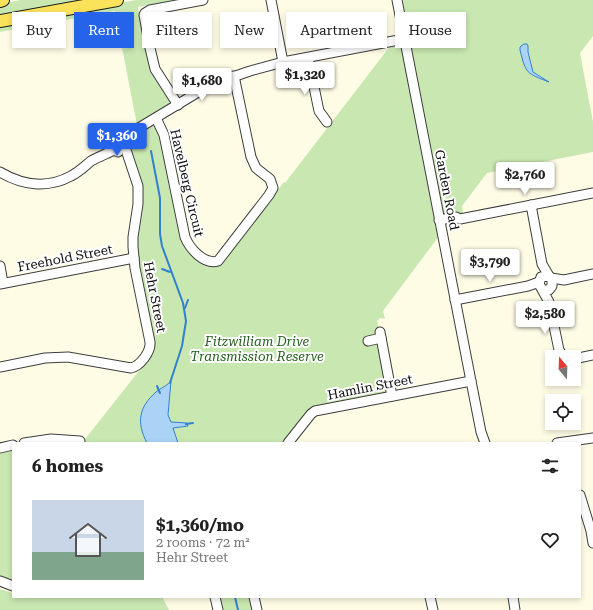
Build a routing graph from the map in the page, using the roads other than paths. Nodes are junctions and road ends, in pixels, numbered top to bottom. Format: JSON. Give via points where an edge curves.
{"nodes":[{"id":1,"x":117,"y":0,"type":"edge"},
{"id":2,"x":203,"y":0,"type":"edge"},
{"id":3,"x":272,"y":0,"type":"edge"},
{"id":4,"x":397,"y":0,"type":"edge"},
{"id":5,"x":399,"y":12,"type":"edge"},
{"id":6,"x":0,"y":21,"type":"edge"},
{"id":7,"x":395,"y":41,"type":"edge"},
{"id":8,"x":406,"y":48,"type":"edge"},
{"id":9,"x":308,"y":58,"type":"junction"},
{"id":10,"x":284,"y":62,"type":"junction"},
{"id":11,"x":234,"y":76,"type":"junction"},
{"id":12,"x":178,"y":105,"type":"junction"},
{"id":13,"x":156,"y":118,"type":"junction"},
{"id":14,"x":327,"y":122,"type":"dead end"},
{"id":15,"x":137,"y":129,"type":"junction"},
{"id":16,"x":117,"y":134,"type":"junction"},
{"id":17,"x":108,"y":142,"type":"junction"},
{"id":18,"x":124,"y":143,"type":"junction"},
{"id":19,"x":115,"y":151,"type":"junction"},
{"id":20,"x":92,"y":161,"type":"junction"},
{"id":21,"x":130,"y":164,"type":"junction"},
{"id":22,"x":0,"y":172,"type":"edge"},
{"id":23,"x":593,"y":193,"type":"edge"},
{"id":24,"x":531,"y":205,"type":"junction"},
{"id":25,"x":440,"y":223,"type":"junction"},
{"id":26,"x":134,"y":258,"type":"junction"},
{"id":27,"x":0,"y":266,"type":"edge"},
{"id":28,"x":593,"y":274,"type":"edge"},
{"id":29,"x":546,"y":283,"type":"junction"},
{"id":30,"x":2,"y":284,"type":"edge"},
{"id":31,"x":455,"y":300,"type":"junction"},
{"id":32,"x":368,"y":341,"type":"dead end"},
{"id":33,"x":559,"y":350,"type":"edge"},
{"id":34,"x":593,"y":355,"type":"edge"},
{"id":35,"x":581,"y":358,"type":"edge"},
{"id":36,"x":0,"y":366,"type":"edge"},
{"id":37,"x":471,"y":381,"type":"junction"},
{"id":38,"x":392,"y":396,"type":"junction"},
{"id":39,"x":481,"y":432,"type":"junction"},
{"id":40,"x":593,"y":438,"type":"edge"},
{"id":41,"x":31,"y":442,"type":"edge"},
{"id":42,"x":74,"y":442,"type":"edge"},
{"id":43,"x":289,"y":442,"type":"edge"},
{"id":44,"x":480,"y":442,"type":"edge"},
{"id":45,"x":485,"y":442,"type":"edge"},
{"id":46,"x":571,"y":442,"type":"edge"},
{"id":47,"x":12,"y":445,"type":"edge"},
{"id":48,"x":0,"y":448,"type":"edge"},
{"id":49,"x":581,"y":498,"type":"edge"},
{"id":50,"x":593,"y":543,"type":"edge"},
{"id":51,"x":0,"y":581,"type":"edge"},
{"id":52,"x":12,"y":586,"type":"edge"},
{"id":53,"x":0,"y":587,"type":"edge"},
{"id":54,"x":12,"y":591,"type":"edge"},
{"id":55,"x":215,"y":598,"type":"edge"},
{"id":56,"x":254,"y":598,"type":"edge"},
{"id":57,"x":430,"y":598,"type":"edge"},
{"id":58,"x":513,"y":598,"type":"edge"},
{"id":59,"x":218,"y":610,"type":"edge"},
{"id":60,"x":257,"y":610,"type":"edge"},
{"id":61,"x":433,"y":610,"type":"edge"},
{"id":62,"x":516,"y":610,"type":"edge"}],
"edges":[{"from":1,"to":6,"type":"main road"},
{"from":2,"to":12,"type":"street","via":[[150,10],[144,15],[155,69]]},
{"from":3,"to":10,"type":"street"},
{"from":4,"to":5,"type":"street","name":"Garden Road"},
{"from":7,"to":9,"type":"street"},
{"from":8,"to":25,"type":"street","name":"Garden Road"},
{"from":9,"to":10,"type":"street"},
{"from":9,"to":14,"type":"street","via":[[319,111]]},
{"from":10,"to":11,"type":"street"},
{"from":11,"to":12,"type":"street","via":[[200,91]]},
{"from":11,"to":13,"type":"street","name":"Havelberg Circuit","via":[[251,157],[256,168],[270,179],[273,188],[218,261],[205,260],[192,250],[185,237],[164,135]]},
{"from":12,"to":13,"type":"street"},
{"from":13,"to":15,"type":"street"},
{"from":15,"to":16,"type":"street"},
{"from":15,"to":18,"type":"street"},
{"from":16,"to":17,"type":"street","via":[[111,136]]},
{"from":16,"to":18,"type":"street"},
{"from":17,"to":19,"type":"street","via":[[109,147]]},
{"from":17,"to":20,"type":"street"},
{"from":18,"to":19,"type":"street","via":[[122,149]]},
{"from":18,"to":21,"type":"street","name":"Hehr Street"},
{"from":19,"to":20,"type":"street"},
{"from":19,"to":21,"type":"street","name":"Hehr Street"},
{"from":20,"to":22,"type":"street","via":[[71,176],[47,184],[26,183]]},
{"from":21,"to":26,"type":"street","name":"Hehr Street","via":[[139,196],[133,237]]},
{"from":23,"to":24,"type":"street"},
{"from":24,"to":25,"type":"street","via":[[456,217]]},
{"from":24,"to":29,"type":"street"},
{"from":25,"to":31,"type":"street","name":"Garden Road"},
{"from":26,"to":30,"type":"street","name":"Freehold Street"},
{"from":26,"to":36,"type":"street","name":"Hehr Street","via":[[150,346],[137,365],[131,368],[78,358],[56,357]]},
{"from":27,"to":30,"type":"street"},
{"from":28,"to":29,"type":"street"},
{"from":29,"to":31,"type":"street"},
{"from":29,"to":33,"type":"street"},
{"from":31,"to":37,"type":"street","name":"Garden Road"},
{"from":32,"to":38,"type":"street","via":[[381,335]]},
{"from":34,"to":35,"type":"street"},
{"from":37,"to":38,"type":"street","name":"Hamlin Street"},
{"from":37,"to":39,"type":"street","name":"Garden Road"},
{"from":38,"to":43,"type":"street","name":"Hamlin Street","via":[[315,411]]},
{"from":39,"to":44,"type":"street","name":"Garden Road"},
{"from":39,"to":45,"type":"street","name":"Garden Road"},
{"from":40,"to":46,"type":"street"},
{"from":41,"to":42,"type":"street","via":[[51,439]]},
{"from":47,"to":48,"type":"street"},
{"from":49,"to":50,"type":"street"},
{"from":51,"to":52,"type":"street"},
{"from":53,"to":54,"type":"street"},
{"from":55,"to":59,"type":"street"},
{"from":56,"to":60,"type":"street"},
{"from":57,"to":61,"type":"street"},
{"from":58,"to":62,"type":"street"}]}
